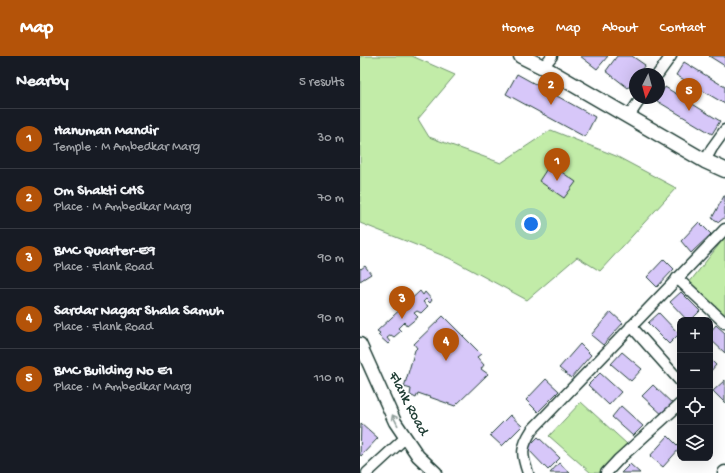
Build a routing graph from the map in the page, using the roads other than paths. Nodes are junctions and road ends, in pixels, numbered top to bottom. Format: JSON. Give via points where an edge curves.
{"nodes":[{"id":1,"x":521,"y":56,"type":"edge"},
{"id":2,"x":671,"y":56,"type":"edge"},
{"id":3,"x":547,"y":61,"type":"edge"},
{"id":4,"x":662,"y":68,"type":"edge"},
{"id":5,"x":637,"y":104,"type":"edge"},
{"id":6,"x":629,"y":116,"type":"junction"},
{"id":7,"x":725,"y":130,"type":"edge"},
{"id":8,"x":705,"y":161,"type":"junction"},
{"id":9,"x":725,"y":170,"type":"edge"},
{"id":10,"x":725,"y":229,"type":"edge"},
{"id":11,"x":677,"y":278,"type":"junction"},
{"id":12,"x":725,"y":323,"type":"edge"},
{"id":13,"x":631,"y":326,"type":"junction"},
{"id":14,"x":360,"y":344,"type":"edge"},
{"id":15,"x":677,"y":378,"type":"edge"},
{"id":16,"x":677,"y":407,"type":"edge"},
{"id":17,"x":405,"y":438,"type":"junction"},
{"id":18,"x":367,"y":473,"type":"edge"},
{"id":19,"x":436,"y":473,"type":"edge"},
{"id":20,"x":528,"y":473,"type":"edge"},
{"id":21,"x":606,"y":473,"type":"edge"}],
"edges":[{"from":1,"to":3,"type":"main road"},
{"from":2,"to":4,"type":"street"},
{"from":3,"to":6,"type":"main road"},
{"from":5,"to":6,"type":"street"},
{"from":6,"to":8,"type":"main road"},
{"from":7,"to":8,"type":"street"},
{"from":8,"to":9,"type":"main road"},
{"from":10,"to":11,"type":"street"},
{"from":11,"to":12,"type":"street"},
{"from":11,"to":13,"type":"street"},
{"from":13,"to":15,"type":"street"},
{"from":13,"to":20,"type":"street","via":[[532,430],[522,449]]},
{"from":17,"to":14,"type":"street","name":"Flank Road","one_way":true},
{"from":16,"to":21,"type":"street","via":[[618,459]]},
{"from":17,"to":18,"type":"street"},
{"from":17,"to":19,"type":"street","name":"Flank Road","via":[[418,456]]}]}
